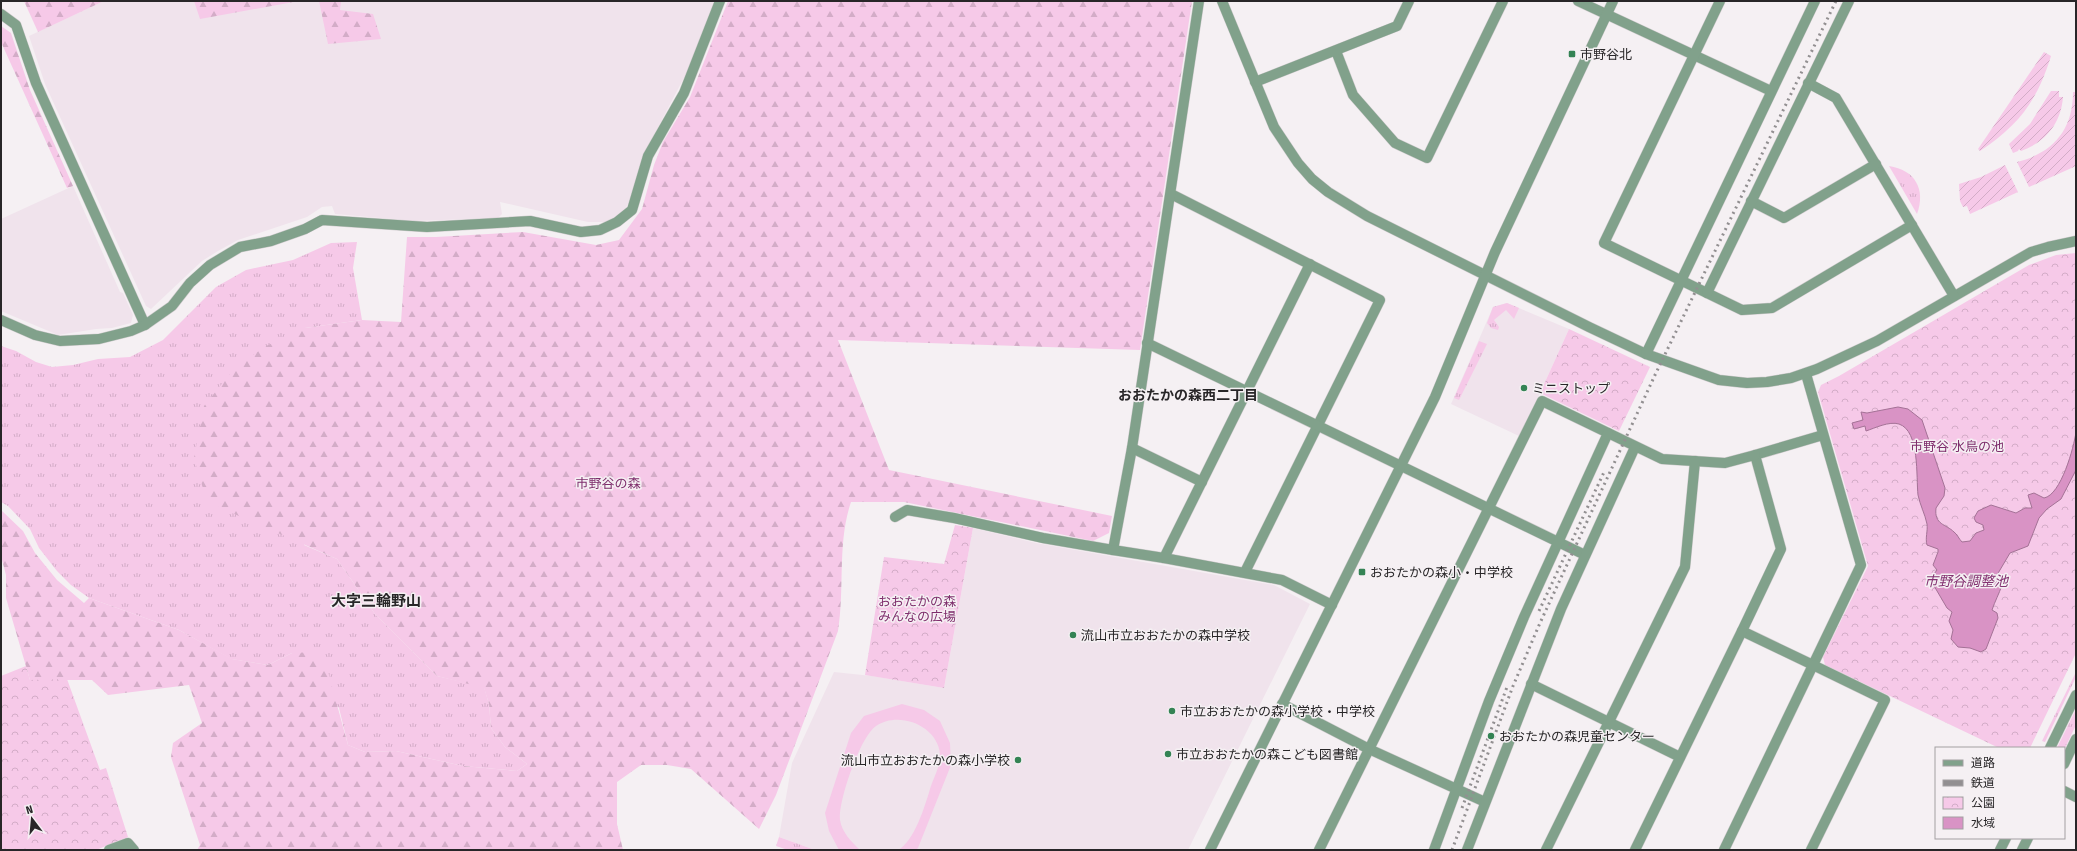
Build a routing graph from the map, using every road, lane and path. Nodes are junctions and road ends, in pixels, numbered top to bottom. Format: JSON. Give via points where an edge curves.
{"nodes":[{"id":1,"x":720,"y":1,"type":"edge"},
{"id":2,"x":1198,"y":1,"type":"edge"},
{"id":3,"x":1222,"y":1,"type":"edge"},
{"id":4,"x":1409,"y":1,"type":"edge"},
{"id":5,"x":1503,"y":1,"type":"edge"},
{"id":6,"x":1578,"y":1,"type":"edge"},
{"id":7,"x":1613,"y":1,"type":"edge"},
{"id":8,"x":1720,"y":1,"type":"edge"},
{"id":9,"x":1815,"y":1,"type":"edge"},
{"id":10,"x":1849,"y":1,"type":"edge"},
{"id":11,"x":1,"y":14,"type":"edge"},
{"id":12,"x":1607,"y":14,"type":"junction"},
{"id":13,"x":1336,"y":51,"type":"junction"},
{"id":14,"x":1693,"y":56,"type":"junction"},
{"id":15,"x":1255,"y":82,"type":"junction"},
{"id":16,"x":1808,"y":84,"type":"junction"},
{"id":17,"x":1771,"y":92,"type":"junction"},
{"id":18,"x":1876,"y":164,"type":"junction"},
{"id":19,"x":1171,"y":194,"type":"junction"},
{"id":20,"x":1751,"y":201,"type":"junction"},
{"id":21,"x":1912,"y":225,"type":"junction"},
{"id":22,"x":2076,"y":241,"type":"edge"},
{"id":23,"x":1310,"y":264,"type":"junction"},
{"id":24,"x":1486,"y":276,"type":"junction"},
{"id":25,"x":1680,"y":280,"type":"junction"},
{"id":26,"x":1708,"y":293,"type":"junction"},
{"id":27,"x":1954,"y":296,"type":"junction"},
{"id":28,"x":1,"y":320,"type":"edge"},
{"id":29,"x":145,"y":325,"type":"junction"},
{"id":30,"x":1147,"y":343,"type":"junction"},
{"id":31,"x":1646,"y":354,"type":"junction"},
{"id":32,"x":1806,"y":374,"type":"junction"},
{"id":33,"x":1247,"y":390,"type":"junction"},
{"id":34,"x":1319,"y":425,"type":"junction"},
{"id":35,"x":1608,"y":433,"type":"junction"},
{"id":36,"x":1823,"y":435,"type":"junction"},
{"id":37,"x":1635,"y":447,"type":"junction"},
{"id":38,"x":1132,"y":448,"type":"junction"},
{"id":39,"x":1755,"y":455,"type":"junction"},
{"id":40,"x":1695,"y":461,"type":"junction"},
{"id":41,"x":1402,"y":466,"type":"junction"},
{"id":42,"x":1202,"y":482,"type":"junction"},
{"id":43,"x":1489,"y":508,"type":"junction"},
{"id":44,"x":895,"y":517,"type":"dead end"},
{"id":45,"x":1558,"y":541,"type":"junction"},
{"id":46,"x":1113,"y":550,"type":"junction"},
{"id":47,"x":1585,"y":555,"type":"junction"},
{"id":48,"x":1164,"y":558,"type":"junction"},
{"id":49,"x":1245,"y":572,"type":"junction"},
{"id":50,"x":1332,"y":605,"type":"junction"},
{"id":51,"x":1742,"y":630,"type":"junction"},
{"id":52,"x":1813,"y":665,"type":"junction"},
{"id":53,"x":1531,"y":684,"type":"junction"},
{"id":54,"x":2076,"y":695,"type":"edge"},
{"id":55,"x":1282,"y":704,"type":"junction"},
{"id":56,"x":1609,"y":722,"type":"junction"},
{"id":57,"x":2076,"y":739,"type":"edge"},
{"id":58,"x":2050,"y":747,"type":"edge"},
{"id":59,"x":1369,"y":749,"type":"junction"},
{"id":60,"x":1680,"y":757,"type":"junction"},
{"id":61,"x":2065,"y":762,"type":"edge"},
{"id":62,"x":1456,"y":790,"type":"junction"},
{"id":63,"x":2065,"y":792,"type":"edge"},
{"id":64,"x":2076,"y":797,"type":"edge"},
{"id":65,"x":1485,"y":802,"type":"junction"},
{"id":66,"x":2006,"y":839,"type":"edge"},
{"id":67,"x":2028,"y":839,"type":"edge"},
{"id":68,"x":109,"y":850,"type":"edge"},
{"id":69,"x":134,"y":850,"type":"edge"},
{"id":70,"x":1210,"y":850,"type":"edge"},
{"id":71,"x":1319,"y":850,"type":"edge"},
{"id":72,"x":1434,"y":850,"type":"edge"},
{"id":73,"x":1467,"y":850,"type":"edge"},
{"id":74,"x":1546,"y":850,"type":"edge"},
{"id":75,"x":1635,"y":850,"type":"edge"},
{"id":76,"x":1724,"y":850,"type":"edge"},
{"id":77,"x":1811,"y":850,"type":"edge"},
{"id":78,"x":2000,"y":850,"type":"edge"},
{"id":79,"x":2022,"y":850,"type":"edge"}],
"edges":[{"from":1,"to":29,"type":"street","via":[[684,93],[648,156],[632,210],[617,222],[600,230],[581,232],[530,221],[427,227],[322,220],[271,241],[240,247],[210,265],[190,283],[172,306]]},
{"from":2,"to":19,"type":"street"},
{"from":3,"to":15,"type":"street"},
{"from":4,"to":13,"type":"street","via":[[1397,26]]},
{"from":5,"to":13,"type":"street","via":[[1428,158],[1395,143],[1353,95]]},
{"from":6,"to":12,"type":"street"},
{"from":7,"to":12,"type":"street"},
{"from":8,"to":14,"type":"street"},
{"from":9,"to":17,"type":"street"},
{"from":10,"to":16,"type":"street"},
{"from":11,"to":29,"type":"street","via":[[16,26],[36,83]]},
{"from":12,"to":14,"type":"street"},
{"from":12,"to":24,"type":"street","via":[[1541,152]]},
{"from":13,"to":15,"type":"street"},
{"from":14,"to":17,"type":"street"},
{"from":14,"to":25,"type":"street","via":[[1604,243]]},
{"from":15,"to":24,"type":"street","via":[[1274,127],[1312,179],[1350,207]]},
{"from":16,"to":18,"type":"street","via":[[1836,98]]},
{"from":16,"to":20,"type":"street"},
{"from":17,"to":25,"type":"street"},
{"from":18,"to":20,"type":"street","via":[[1784,218]]},
{"from":18,"to":21,"type":"street"},
{"from":19,"to":23,"type":"street"},
{"from":19,"to":30,"type":"street"},
{"from":20,"to":26,"type":"street"},
{"from":21,"to":26,"type":"street","via":[[1772,308],[1742,310]]},
{"from":21,"to":27,"type":"street"},
{"from":22,"to":27,"type":"street","via":[[2032,252]]},
{"from":23,"to":33,"type":"street"},
{"from":23,"to":34,"type":"street","via":[[1380,300]]},
{"from":24,"to":31,"type":"street"},
{"from":24,"to":41,"type":"street","via":[[1435,397]]},
{"from":25,"to":26,"type":"street"},
{"from":25,"to":31,"type":"street"},
{"from":27,"to":32,"type":"street","via":[[1877,341]]},
{"from":28,"to":29,"type":"street","via":[[34,335],[60,341],[99,339]]},
{"from":30,"to":33,"type":"street"},
{"from":30,"to":38,"type":"street"},
{"from":31,"to":32,"type":"street","via":[[1719,380],[1734,382],[1767,382]]},
{"from":32,"to":36,"type":"street"},
{"from":33,"to":34,"type":"street"},
{"from":33,"to":42,"type":"street"},
{"from":34,"to":41,"type":"street"},
{"from":34,"to":49,"type":"street"},
{"from":35,"to":37,"type":"street"},
{"from":35,"to":43,"type":"street","via":[[1542,401]]},
{"from":35,"to":45,"type":"street"},
{"from":36,"to":39,"type":"street"},
{"from":36,"to":52,"type":"street","via":[[1861,565]]},
{"from":37,"to":40,"type":"street","via":[[1662,459]]},
{"from":37,"to":47,"type":"street"},
{"from":38,"to":42,"type":"street"},
{"from":38,"to":46,"type":"street"},
{"from":39,"to":40,"type":"street","via":[[1725,463]]},
{"from":39,"to":51,"type":"street","via":[[1781,549]]},
{"from":40,"to":56,"type":"street","via":[[1685,567]]},
{"from":41,"to":43,"type":"street"},
{"from":41,"to":50,"type":"street"},
{"from":42,"to":48,"type":"street"},
{"from":43,"to":45,"type":"street"},
{"from":43,"to":59,"type":"street"},
{"from":44,"to":46,"type":"street","via":[[907,510]]},
{"from":45,"to":47,"type":"street"},
{"from":45,"to":62,"type":"street","via":[[1490,701]]},
{"from":46,"to":48,"type":"street"},
{"from":47,"to":53,"type":"street"},
{"from":48,"to":49,"type":"street"},
{"from":49,"to":50,"type":"street","via":[[1282,580]]},
{"from":50,"to":55,"type":"street"},
{"from":51,"to":52,"type":"street"},
{"from":51,"to":60,"type":"street"},
{"from":52,"to":76,"type":"street"},
{"from":52,"to":77,"type":"street","via":[[1885,700]]},
{"from":53,"to":56,"type":"street"},
{"from":53,"to":65,"type":"street"},
{"from":54,"to":58,"type":"street"},
{"from":55,"to":59,"type":"street"},
{"from":55,"to":70,"type":"street"},
{"from":56,"to":60,"type":"street"},
{"from":56,"to":74,"type":"street"},
{"from":57,"to":61,"type":"street"},
{"from":59,"to":62,"type":"street"},
{"from":59,"to":71,"type":"street"},
{"from":60,"to":75,"type":"street"},
{"from":62,"to":65,"type":"street"},
{"from":62,"to":72,"type":"street"},
{"from":63,"to":64,"type":"street"},
{"from":65,"to":73,"type":"street"},
{"from":66,"to":78,"type":"street"},
{"from":67,"to":79,"type":"street"},
{"from":68,"to":69,"type":"street","via":[[128,843]]}]}
